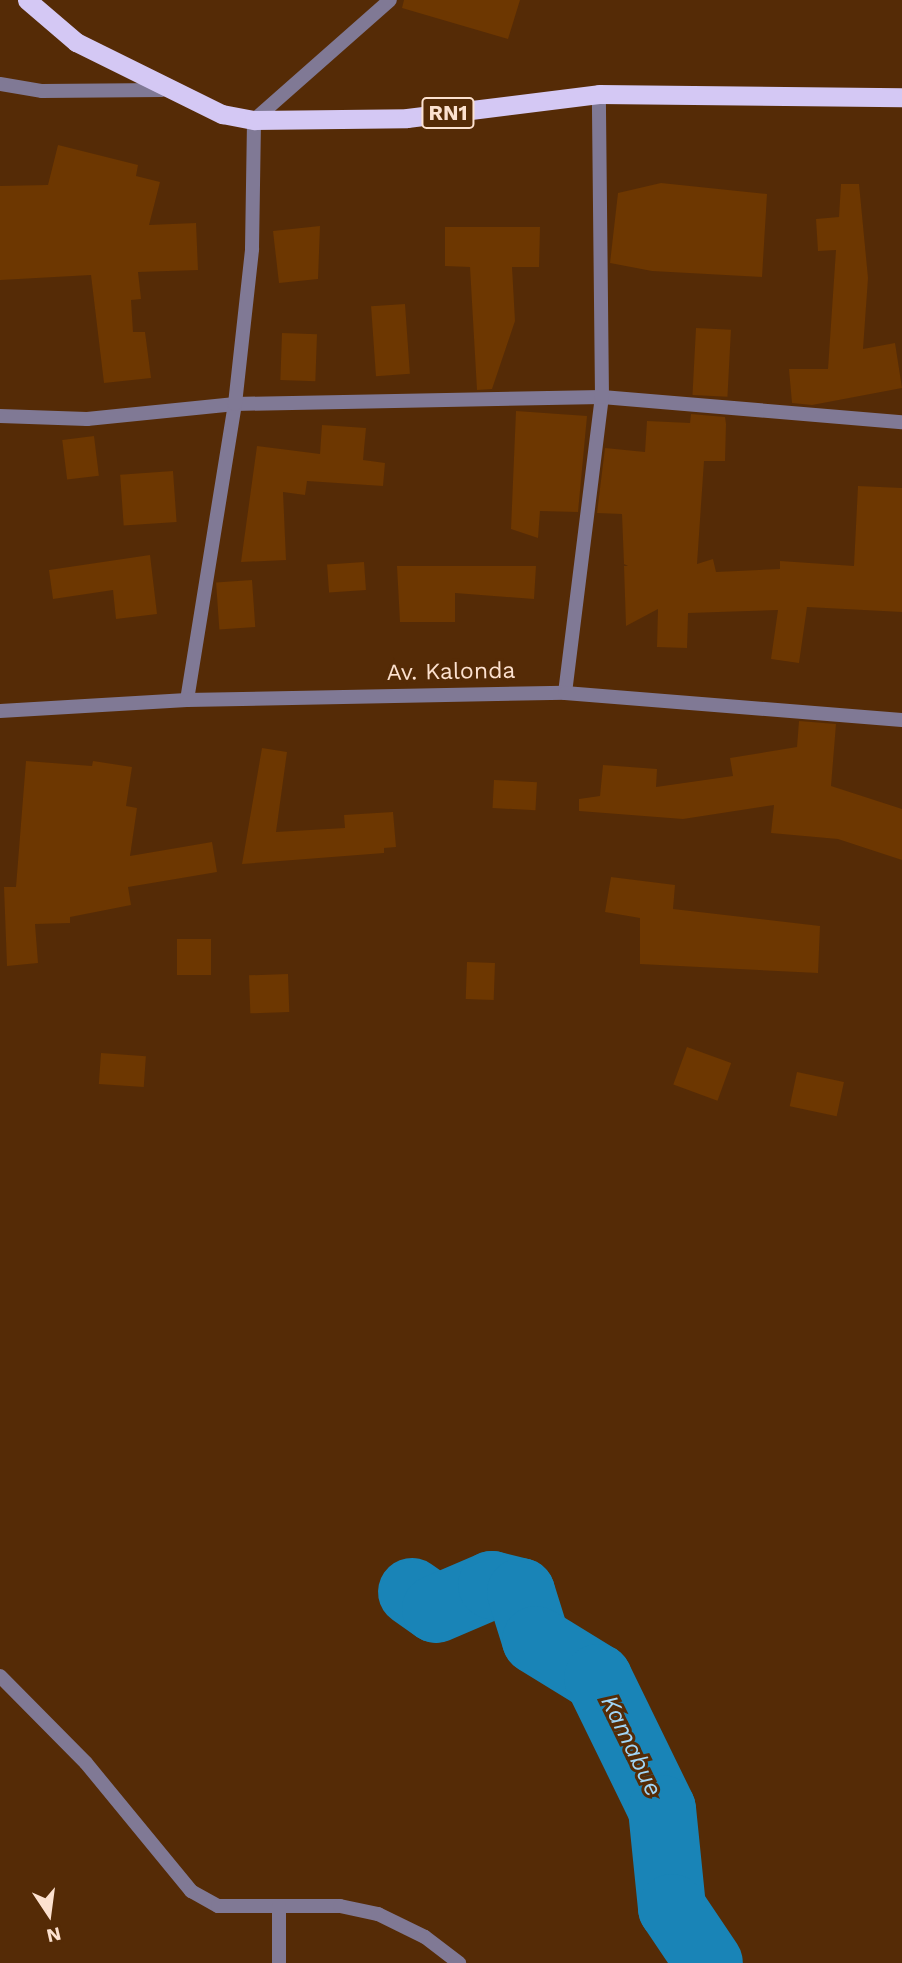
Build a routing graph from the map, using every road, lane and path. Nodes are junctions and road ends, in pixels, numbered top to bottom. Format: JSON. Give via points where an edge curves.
{"nodes":[{"id":1,"x":27,"y":0,"type":"edge"},
{"id":2,"x":390,"y":0,"type":"edge"},
{"id":3,"x":0,"y":84,"type":"edge"},
{"id":4,"x":180,"y":94,"type":"junction"},
{"id":5,"x":599,"y":94,"type":"junction"},
{"id":6,"x":902,"y":97,"type":"edge"},
{"id":7,"x":254,"y":120,"type":"junction"},
{"id":8,"x":602,"y":397,"type":"junction"},
{"id":9,"x":235,"y":404,"type":"junction"},
{"id":10,"x":0,"y":416,"type":"edge"},
{"id":11,"x":902,"y":422,"type":"edge"},
{"id":12,"x":565,"y":693,"type":"junction"},
{"id":13,"x":187,"y":700,"type":"junction"},
{"id":14,"x":0,"y":710,"type":"edge"},
{"id":15,"x":902,"y":720,"type":"edge"},
{"id":16,"x":0,"y":1676,"type":"edge"},
{"id":17,"x":279,"y":1906,"type":"junction"},
{"id":18,"x":279,"y":1963,"type":"edge"},
{"id":19,"x":459,"y":1963,"type":"edge"}],
"edges":[{"from":1,"to":4,"type":"highway","number":"RN1","via":[[76,42]]},
{"from":2,"to":7,"type":"street"},
{"from":3,"to":4,"type":"street","via":[[79,92],[151,87]]},
{"from":4,"to":7,"type":"highway","number":"RN1","via":[[222,114]]},
{"from":5,"to":6,"type":"highway","number":"RN1"},
{"from":5,"to":7,"type":"highway","number":"RN1","via":[[407,118]]},
{"from":5,"to":8,"type":"street"},
{"from":7,"to":9,"type":"street","via":[[252,249]]},
{"from":8,"to":9,"type":"street"},
{"from":8,"to":11,"type":"street"},
{"from":8,"to":12,"type":"street"},
{"from":9,"to":10,"type":"street","via":[[87,419]]},
{"from":9,"to":13,"type":"street"},
{"from":12,"to":13,"type":"street","name":"Av. Kalonda"},
{"from":12,"to":15,"type":"street","name":"Av. Kalonda"},
{"from":13,"to":14,"type":"street","name":"Av. Kalonda"},
{"from":16,"to":17,"type":"street","via":[[86,1763],[191,1891],[218,1906]]},
{"from":17,"to":18,"type":"street"},
{"from":17,"to":19,"type":"street","via":[[340,1906],[378,1914],[425,1937]]}]}
